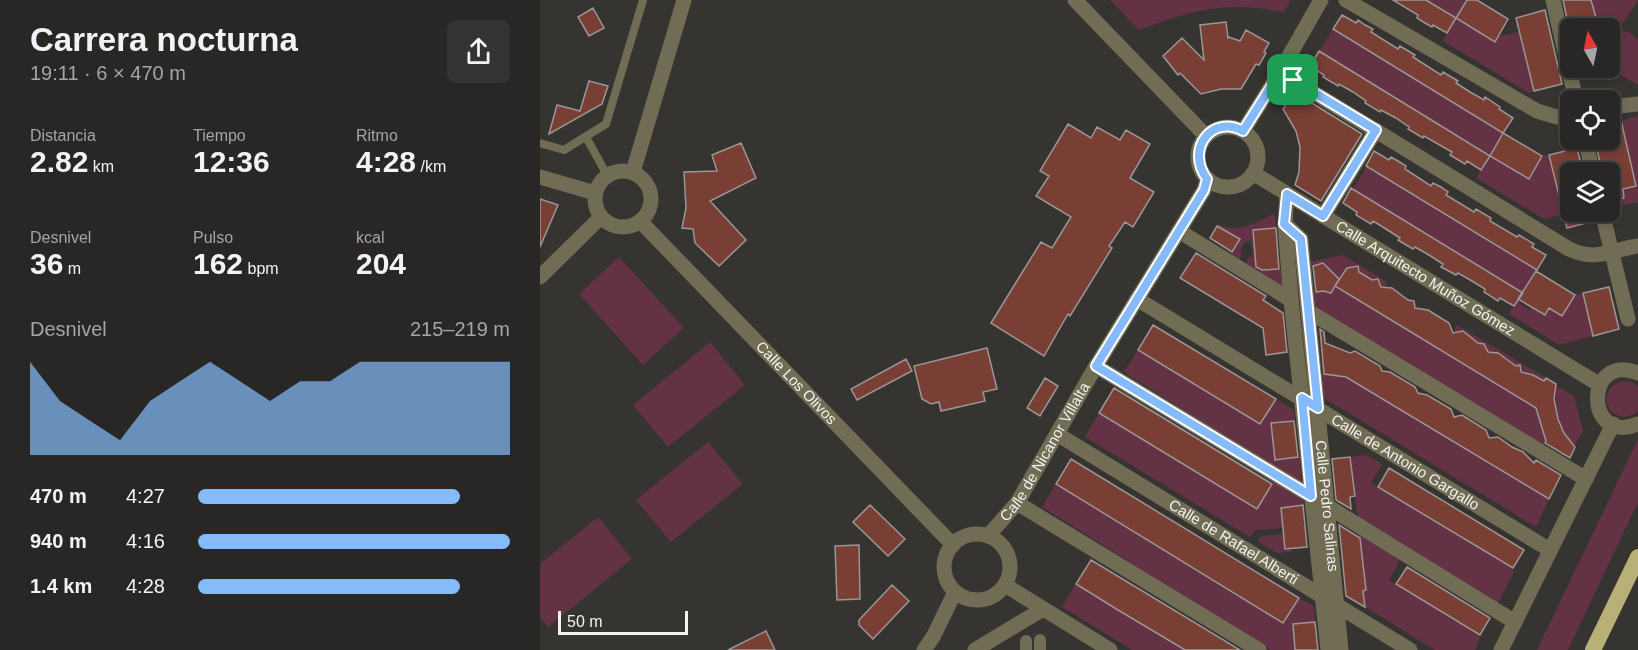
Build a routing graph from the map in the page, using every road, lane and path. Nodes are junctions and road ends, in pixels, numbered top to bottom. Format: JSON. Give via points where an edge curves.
{"nodes":[{"id":1,"x":643,"y":0,"type":"edge"},
{"id":2,"x":684,"y":0,"type":"edge"},
{"id":3,"x":1075,"y":0,"type":"edge"},
{"id":4,"x":1321,"y":0,"type":"edge"},
{"id":5,"x":1346,"y":0,"type":"edge"},
{"id":6,"x":1553,"y":0,"type":"edge"},
{"id":7,"x":1280,"y":72,"type":"junction"},
{"id":8,"x":1574,"y":90,"type":"edge"},
{"id":9,"x":1638,"y":104,"type":"edge"},
{"id":10,"x":1620,"y":105,"type":"edge"},
{"id":11,"x":1560,"y":117,"type":"edge"},
{"id":12,"x":1376,"y":130,"type":"junction"},
{"id":13,"x":1243,"y":131,"type":"junction"},
{"id":14,"x":1206,"y":136,"type":"junction"},
{"id":15,"x":586,"y":137,"type":"junction"},
{"id":16,"x":540,"y":142,"type":"edge"},
{"id":17,"x":633,"y":172,"type":"junction"},
{"id":18,"x":1253,"y":173,"type":"junction"},
{"id":19,"x":607,"y":175,"type":"junction"},
{"id":20,"x":540,"y":177,"type":"edge"},
{"id":21,"x":1207,"y":179,"type":"junction"},
{"id":22,"x":595,"y":193,"type":"junction"},
{"id":23,"x":1287,"y":194,"type":"junction"},
{"id":24,"x":1323,"y":216,"type":"junction"},
{"id":25,"x":601,"y":218,"type":"junction"},
{"id":26,"x":640,"y":221,"type":"junction"},
{"id":27,"x":1604,"y":222,"type":"edge"},
{"id":28,"x":1284,"y":224,"type":"junction"},
{"id":29,"x":1179,"y":231,"type":"junction"},
{"id":30,"x":1638,"y":246,"type":"edge"},
{"id":31,"x":1612,"y":253,"type":"junction"},
{"id":32,"x":540,"y":277,"type":"edge"},
{"id":33,"x":1137,"y":299,"type":"junction"},
{"id":34,"x":1291,"y":300,"type":"junction"},
{"id":35,"x":1308,"y":311,"type":"junction"},
{"id":36,"x":1628,"y":320,"type":"dead end"},
{"id":37,"x":1096,"y":366,"type":"junction"},
{"id":38,"x":1638,"y":373,"type":"edge"},
{"id":39,"x":1600,"y":384,"type":"junction"},
{"id":40,"x":1302,"y":398,"type":"junction"},
{"id":41,"x":1318,"y":408,"type":"junction"},
{"id":42,"x":1613,"y":424,"type":"junction"},
{"id":43,"x":1638,"y":424,"type":"edge"},
{"id":44,"x":1057,"y":434,"type":"junction"},
{"id":45,"x":1586,"y":479,"type":"junction"},
{"id":46,"x":1311,"y":496,"type":"junction"},
{"id":47,"x":1017,"y":503,"type":"junction"},
{"id":48,"x":1327,"y":506,"type":"junction"},
{"id":49,"x":988,"y":536,"type":"junction"},
{"id":50,"x":953,"y":545,"type":"junction"},
{"id":51,"x":1550,"y":550,"type":"junction"},
{"id":52,"x":1638,"y":557,"type":"edge"},
{"id":53,"x":1005,"y":585,"type":"junction"},
{"id":54,"x":956,"y":592,"type":"junction"},
{"id":55,"x":1329,"y":601,"type":"junction"},
{"id":56,"x":1044,"y":609,"type":"junction"},
{"id":57,"x":1515,"y":622,"type":"junction"},
{"id":58,"x":924,"y":650,"type":"edge"},
{"id":59,"x":975,"y":650,"type":"edge"},
{"id":60,"x":1110,"y":650,"type":"edge"},
{"id":61,"x":1259,"y":650,"type":"edge"},
{"id":62,"x":1328,"y":650,"type":"edge"},
{"id":63,"x":1341,"y":650,"type":"edge"},
{"id":64,"x":1410,"y":650,"type":"edge"},
{"id":65,"x":1501,"y":650,"type":"edge"},
{"id":66,"x":1593,"y":650,"type":"edge"}],
"edges":[{"from":1,"to":15,"type":"lane","via":[[606,124]]},
{"from":2,"to":17,"type":"street"},
{"from":3,"to":14,"type":"street"},
{"from":4,"to":7,"type":"street"},
{"from":5,"to":11,"type":"street","via":[[1537,111]]},
{"from":6,"to":8,"type":"street"},
{"from":7,"to":12,"type":"street"},
{"from":7,"to":13,"type":"street"},
{"from":9,"to":10,"type":"street"},
{"from":12,"to":24,"type":"street"},
{"from":12,"to":31,"type":"street","via":[[1569,249],[1585,255]]},
{"from":13,"to":14,"type":"street","via":[[1220,128]]},
{"from":13,"to":18,"type":"street","via":[[1256,148],[1258,158]]},
{"from":14,"to":21,"type":"street","via":[[1198,162]]},
{"from":15,"to":16,"type":"lane","via":[[564,150]]},
{"from":15,"to":19,"type":"lane"},
{"from":17,"to":19,"type":"street"},
{"from":17,"to":26,"type":"street","via":[[646,183],[651,199]]},
{"from":18,"to":21,"type":"street","via":[[1234,186]]},
{"from":18,"to":23,"type":"street","name":"Calle Arquitecto Muñoz Gómez"},
{"from":19,"to":22,"type":"street"},
{"from":20,"to":22,"type":"street"},
{"from":21,"to":29,"type":"street","name":"Calle de Nicanor Villalta"},
{"from":22,"to":25,"type":"street"},
{"from":23,"to":24,"type":"street","name":"Calle Arquitecto Muñoz Gómez"},
{"from":23,"to":28,"type":"street","name":"Calle Pedro Salinas"},
{"from":24,"to":39,"type":"street","name":"Calle Arquitecto Muñoz Gómez"},
{"from":25,"to":26,"type":"street","via":[[616,226]]},
{"from":25,"to":32,"type":"street"},
{"from":26,"to":50,"type":"street","name":"Calle Los Olivos"},
{"from":27,"to":31,"type":"street"},
{"from":28,"to":34,"type":"street","name":"Calle Pedro Salinas"},
{"from":28,"to":35,"type":"street","name":"Calle Pedro Salinas","via":[[1301,239]]},
{"from":29,"to":33,"type":"street","name":"Calle de Nicanor Villalta"},
{"from":29,"to":34,"type":"street"},
{"from":30,"to":31,"type":"street"},
{"from":31,"to":36,"type":"street"},
{"from":33,"to":37,"type":"street","name":"Calle de Nicanor Villalta"},
{"from":33,"to":40,"type":"street","name":"Calle de Antonio Gargallo"},
{"from":34,"to":40,"type":"street","name":"Calle Pedro Salinas"},
{"from":35,"to":41,"type":"street","name":"Calle Pedro Salinas"},
{"from":35,"to":45,"type":"street"},
{"from":37,"to":44,"type":"street","name":"Calle de Nicanor Villalta"},
{"from":37,"to":46,"type":"street"},
{"from":38,"to":39,"type":"street","via":[[1613,372]]},
{"from":39,"to":42,"type":"street","via":[[1596,403],[1599,412]]},
{"from":40,"to":41,"type":"street","name":"Calle de Antonio Gargallo"},
{"from":40,"to":46,"type":"street","name":"Calle Pedro Salinas"},
{"from":41,"to":48,"type":"street","name":"Calle Pedro Salinas"},
{"from":41,"to":51,"type":"street","name":"Calle de Antonio Gargallo"},
{"from":42,"to":43,"type":"street"},
{"from":42,"to":45,"type":"street"},
{"from":44,"to":47,"type":"street","name":"Calle de Nicanor Villalta"},
{"from":44,"to":55,"type":"street","name":"Calle de Rafael Alberti"},
{"from":45,"to":51,"type":"street"},
{"from":46,"to":55,"type":"street","name":"Calle Pedro Salinas"},
{"from":47,"to":49,"type":"street","name":"Calle de Nicanor Villalta"},
{"from":47,"to":61,"type":"street"},
{"from":48,"to":55,"type":"street","name":"Calle Pedro Salinas"},
{"from":48,"to":57,"type":"street"},
{"from":49,"to":50,"type":"street","via":[[969,536]]},
{"from":49,"to":53,"type":"street","via":[[1009,556]]},
{"from":50,"to":54,"type":"street","via":[[947,554],[945,574]]},
{"from":51,"to":57,"type":"street"},
{"from":52,"to":66,"type":"highway"},
{"from":53,"to":54,"type":"street","via":[[987,599],[965,598]]},
{"from":53,"to":56,"type":"street"},
{"from":54,"to":58,"type":"street"},
{"from":55,"to":62,"type":"street","name":"Calle Pedro Salinas"},
{"from":55,"to":63,"type":"street","name":"Calle Pedro Salinas"},
{"from":55,"to":64,"type":"street","name":"Calle de Rafael Alberti"},
{"from":56,"to":59,"type":"street"},
{"from":56,"to":60,"type":"street"},
{"from":57,"to":65,"type":"street"}]}
